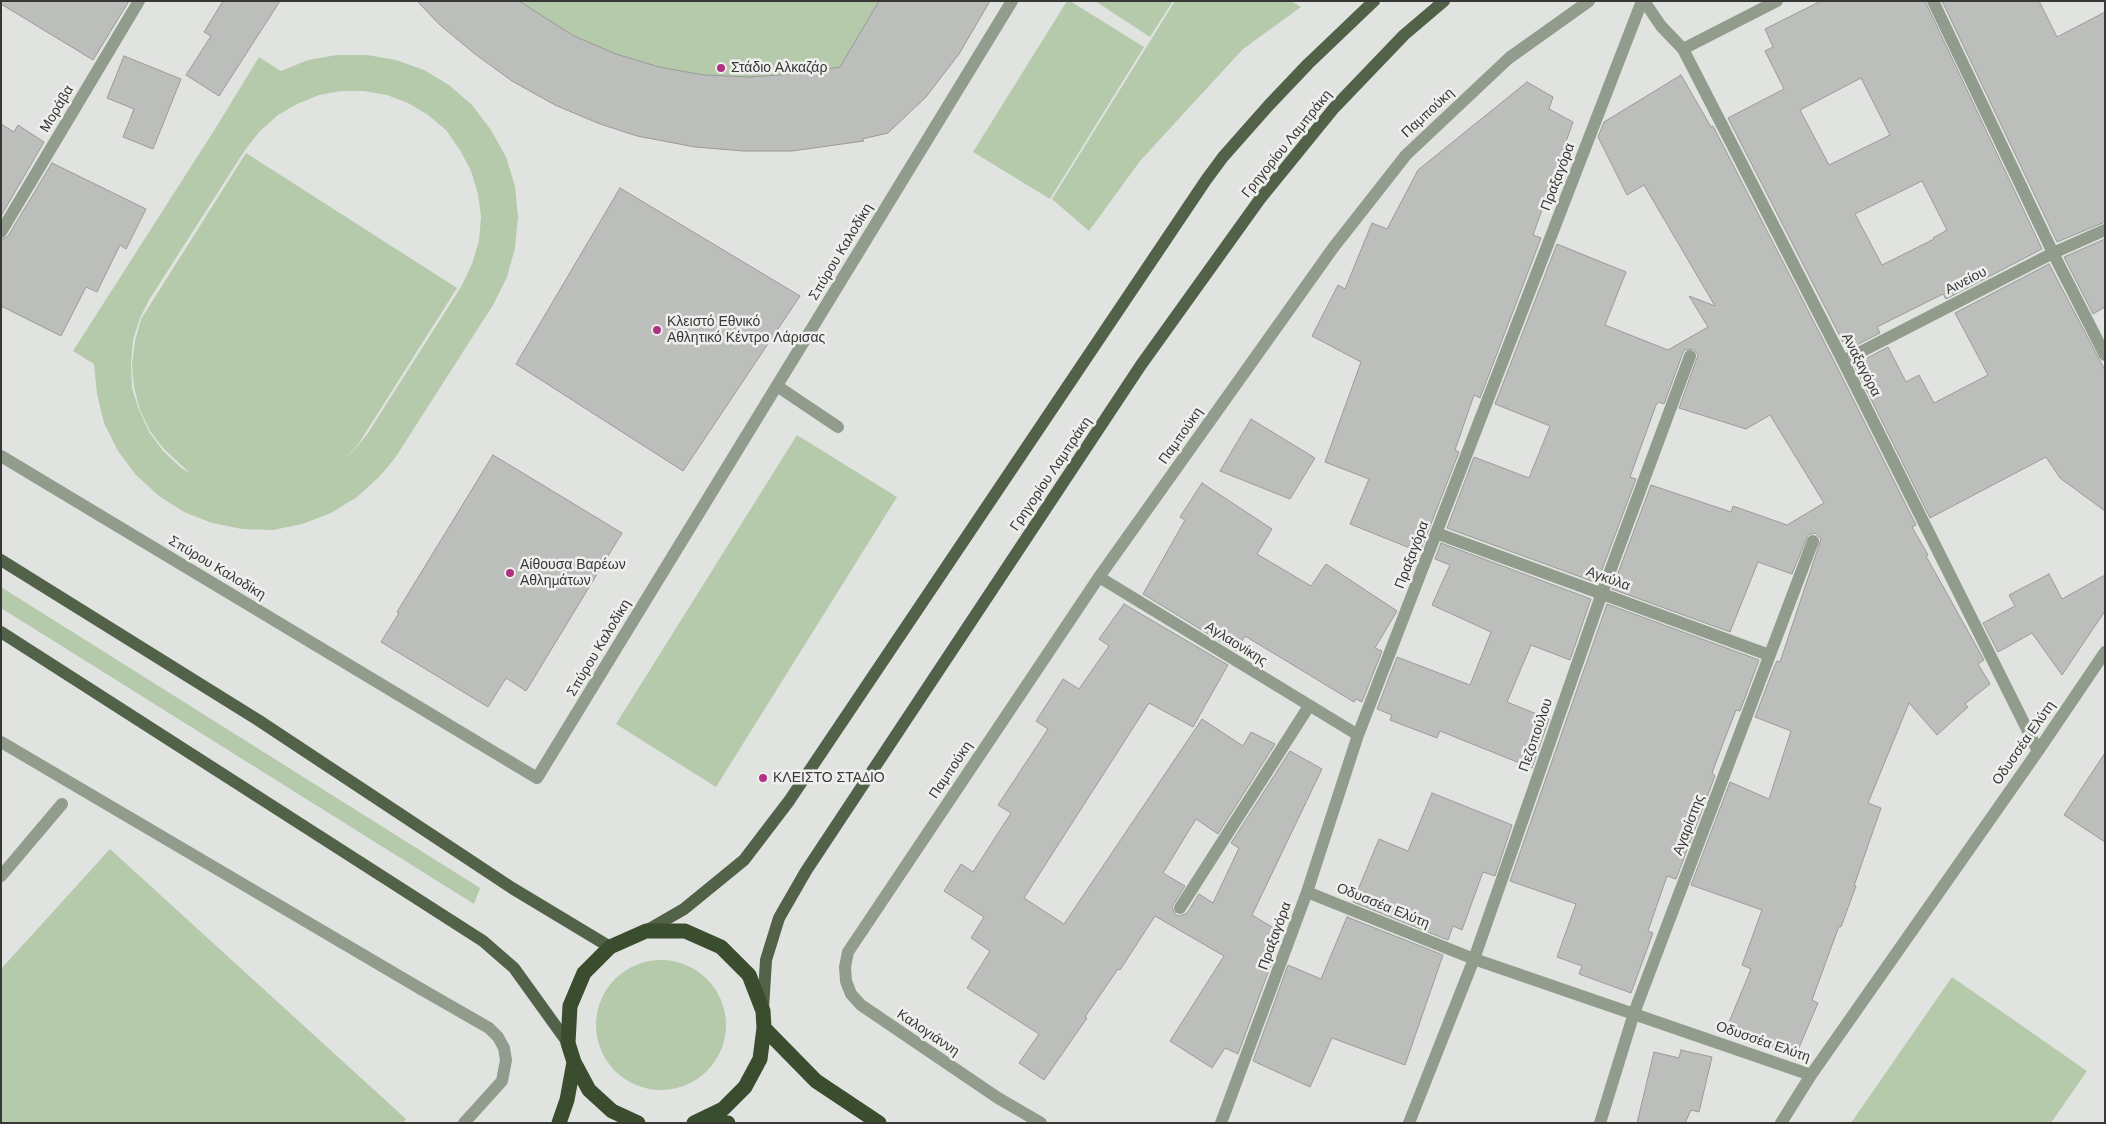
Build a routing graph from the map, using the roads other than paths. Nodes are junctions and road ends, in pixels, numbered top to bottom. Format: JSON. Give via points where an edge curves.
{"nodes":[{"id":1,"x":139,"y":1,"type":"edge"},
{"id":2,"x":1012,"y":1,"type":"edge"},
{"id":3,"x":1374,"y":1,"type":"edge"},
{"id":4,"x":1444,"y":1,"type":"edge"},
{"id":5,"x":1589,"y":1,"type":"edge"},
{"id":6,"x":1643,"y":1,"type":"edge"},
{"id":7,"x":1777,"y":1,"type":"edge"},
{"id":8,"x":1932,"y":1,"type":"edge"},
{"id":9,"x":1683,"y":50,"type":"junction"},
{"id":10,"x":2105,"y":230,"type":"edge"},
{"id":11,"x":1,"y":232,"type":"edge"},
{"id":12,"x":2053,"y":253,"type":"junction"},
{"id":13,"x":2105,"y":355,"type":"edge"},
{"id":14,"x":1690,"y":356,"type":"dead end"},
{"id":15,"x":1843,"y":361,"type":"junction"},
{"id":16,"x":777,"y":386,"type":"junction"},
{"id":17,"x":838,"y":427,"type":"dead end"},
{"id":18,"x":1,"y":456,"type":"edge"},
{"id":19,"x":1436,"y":533,"type":"junction"},
{"id":20,"x":1813,"y":541,"type":"dead end"},
{"id":21,"x":1,"y":560,"type":"edge"},
{"id":22,"x":1099,"y":577,"type":"junction"},
{"id":23,"x":1602,"y":593,"type":"junction"},
{"id":24,"x":1,"y":632,"type":"edge"},
{"id":25,"x":2105,"y":652,"type":"edge"},
{"id":26,"x":1769,"y":655,"type":"junction"},
{"id":27,"x":1309,"y":706,"type":"junction"},
{"id":28,"x":1358,"y":735,"type":"junction"},
{"id":29,"x":1,"y":742,"type":"edge"},
{"id":30,"x":2038,"y":751,"type":"junction"},
{"id":31,"x":62,"y":804,"type":"dead end"},
{"id":32,"x":1,"y":876,"type":"edge"},
{"id":33,"x":1307,"y":892,"type":"junction"},
{"id":34,"x":1180,"y":908,"type":"dead end"},
{"id":35,"x":646,"y":932,"type":"junction"},
{"id":36,"x":855,"y":940,"type":"joint"},
{"id":37,"x":610,"y":947,"type":"junction"},
{"id":38,"x":1474,"y":959,"type":"junction"},
{"id":39,"x":763,"y":1011,"type":"junction"},
{"id":40,"x":1634,"y":1013,"type":"junction"},
{"id":41,"x":764,"y":1028,"type":"junction"},
{"id":42,"x":568,"y":1043,"type":"junction"},
{"id":43,"x":574,"y":1062,"type":"junction"},
{"id":44,"x":1811,"y":1075,"type":"junction"},
{"id":45,"x":464,"y":1123,"type":"edge"},
{"id":46,"x":559,"y":1123,"type":"edge"},
{"id":47,"x":638,"y":1123,"type":"edge"},
{"id":48,"x":694,"y":1123,"type":"edge"},
{"id":49,"x":728,"y":1123,"type":"edge"},
{"id":50,"x":879,"y":1123,"type":"edge"},
{"id":51,"x":1041,"y":1123,"type":"edge"},
{"id":52,"x":1221,"y":1123,"type":"edge"},
{"id":53,"x":1409,"y":1123,"type":"edge"},
{"id":54,"x":1600,"y":1123,"type":"edge"},
{"id":55,"x":1781,"y":1123,"type":"edge"}],
"edges":[{"from":1,"to":11,"type":"street","name":"Μοράβα"},
{"from":2,"to":16,"type":"street","name":"Σπύρου Καλοδίκη"},
{"from":3,"to":35,"type":"main road","via":[[1269,105],[1206,180],[795,793],[744,860],[684,909]]},
{"from":4,"to":39,"type":"main road","name":"Γρηγορίου Λαμπράκη","via":[[1404,35],[1334,108],[1260,199],[1136,373],[806,871],[779,918],[766,960]]},
{"from":5,"to":22,"type":"street","name":"Παμπούκη","via":[[1508,58],[1406,155],[1333,248]]},
{"from":6,"to":9,"type":"street","name":"Αναξαγόρα"},
{"from":6,"to":19,"type":"street","name":"Πραξαγόρα"},
{"from":7,"to":9,"type":"street"},
{"from":8,"to":12,"type":"street"},
{"from":9,"to":15,"type":"street","name":"Αναξαγόρα"},
{"from":10,"to":12,"type":"street","name":"Αινείου"},
{"from":12,"to":13,"type":"street"},
{"from":12,"to":15,"type":"street","name":"Αινείου"},
{"from":14,"to":23,"type":"street","name":"Πεζοπούλου"},
{"from":15,"to":30,"type":"street","name":"Αναξαγόρα"},
{"from":16,"to":17,"type":"street"},
{"from":16,"to":18,"type":"street","name":"Σπύρου Καλοδίκη","via":[[537,778]]},
{"from":19,"to":23,"type":"street","name":"Αγκύλα"},
{"from":19,"to":28,"type":"street","name":"Πραξαγόρα"},
{"from":20,"to":26,"type":"street","name":"Αγαρίστης"},
{"from":21,"to":37,"type":"main road","via":[[258,720],[512,888]]},
{"from":22,"to":27,"type":"street","name":"Αγλαονίκης"},
{"from":22,"to":36,"type":"street","name":"Παμπούκη"},
{"from":23,"to":26,"type":"street","name":"Αγκύλα"},
{"from":23,"to":38,"type":"street","name":"Πεζοπούλου"},
{"from":24,"to":42,"type":"main road","via":[[484,941],[514,968]]},
{"from":25,"to":30,"type":"street","name":"Οδυσσέα Ελύτη"},
{"from":26,"to":40,"type":"street","name":"Αγαρίστης"},
{"from":27,"to":28,"type":"street","name":"Αγλαονίκης"},
{"from":27,"to":34,"type":"street"},
{"from":28,"to":33,"type":"street","name":"Πραξαγόρα"},
{"from":29,"to":45,"type":"street","via":[[490,1028],[504,1048],[506,1060],[502,1081]]},
{"from":30,"to":44,"type":"street","name":"Οδυσσέα Ελύτη"},
{"from":31,"to":32,"type":"street"},
{"from":33,"to":38,"type":"street","name":"Οδυσσέα Ελύτη"},
{"from":33,"to":52,"type":"street","name":"Πραξαγόρα"},
{"from":35,"to":37,"type":"highway"},
{"from":35,"to":39,"type":"highway","via":[[685,931],[721,947],[749,975]]},
{"from":36,"to":51,"type":"street","name":"Καλογιάννη","via":[[848,952],[846,974],[852,994],[861,1005],[998,1098]]},
{"from":37,"to":42,"type":"highway","via":[[584,973],[570,1006]]},
{"from":38,"to":40,"type":"street","name":"Οδυσσέα Ελύτη"},
{"from":38,"to":53,"type":"street","name":"Πεζοπούλου"},
{"from":39,"to":41,"type":"highway"},
{"from":40,"to":44,"type":"street","name":"Οδυσσέα Ελύτη"},
{"from":40,"to":54,"type":"street","name":"Αγαρίστης"},
{"from":41,"to":48,"type":"highway","via":[[760,1059],[745,1087],[723,1109]]},
{"from":41,"to":50,"type":"highway","via":[[816,1081]]},
{"from":42,"to":43,"type":"highway"},
{"from":43,"to":46,"type":"highway"},
{"from":43,"to":47,"type":"highway","via":[[589,1090],[612,1110]]},
{"from":44,"to":55,"type":"street"},
{"from":48,"to":49,"type":"highway"}]}
